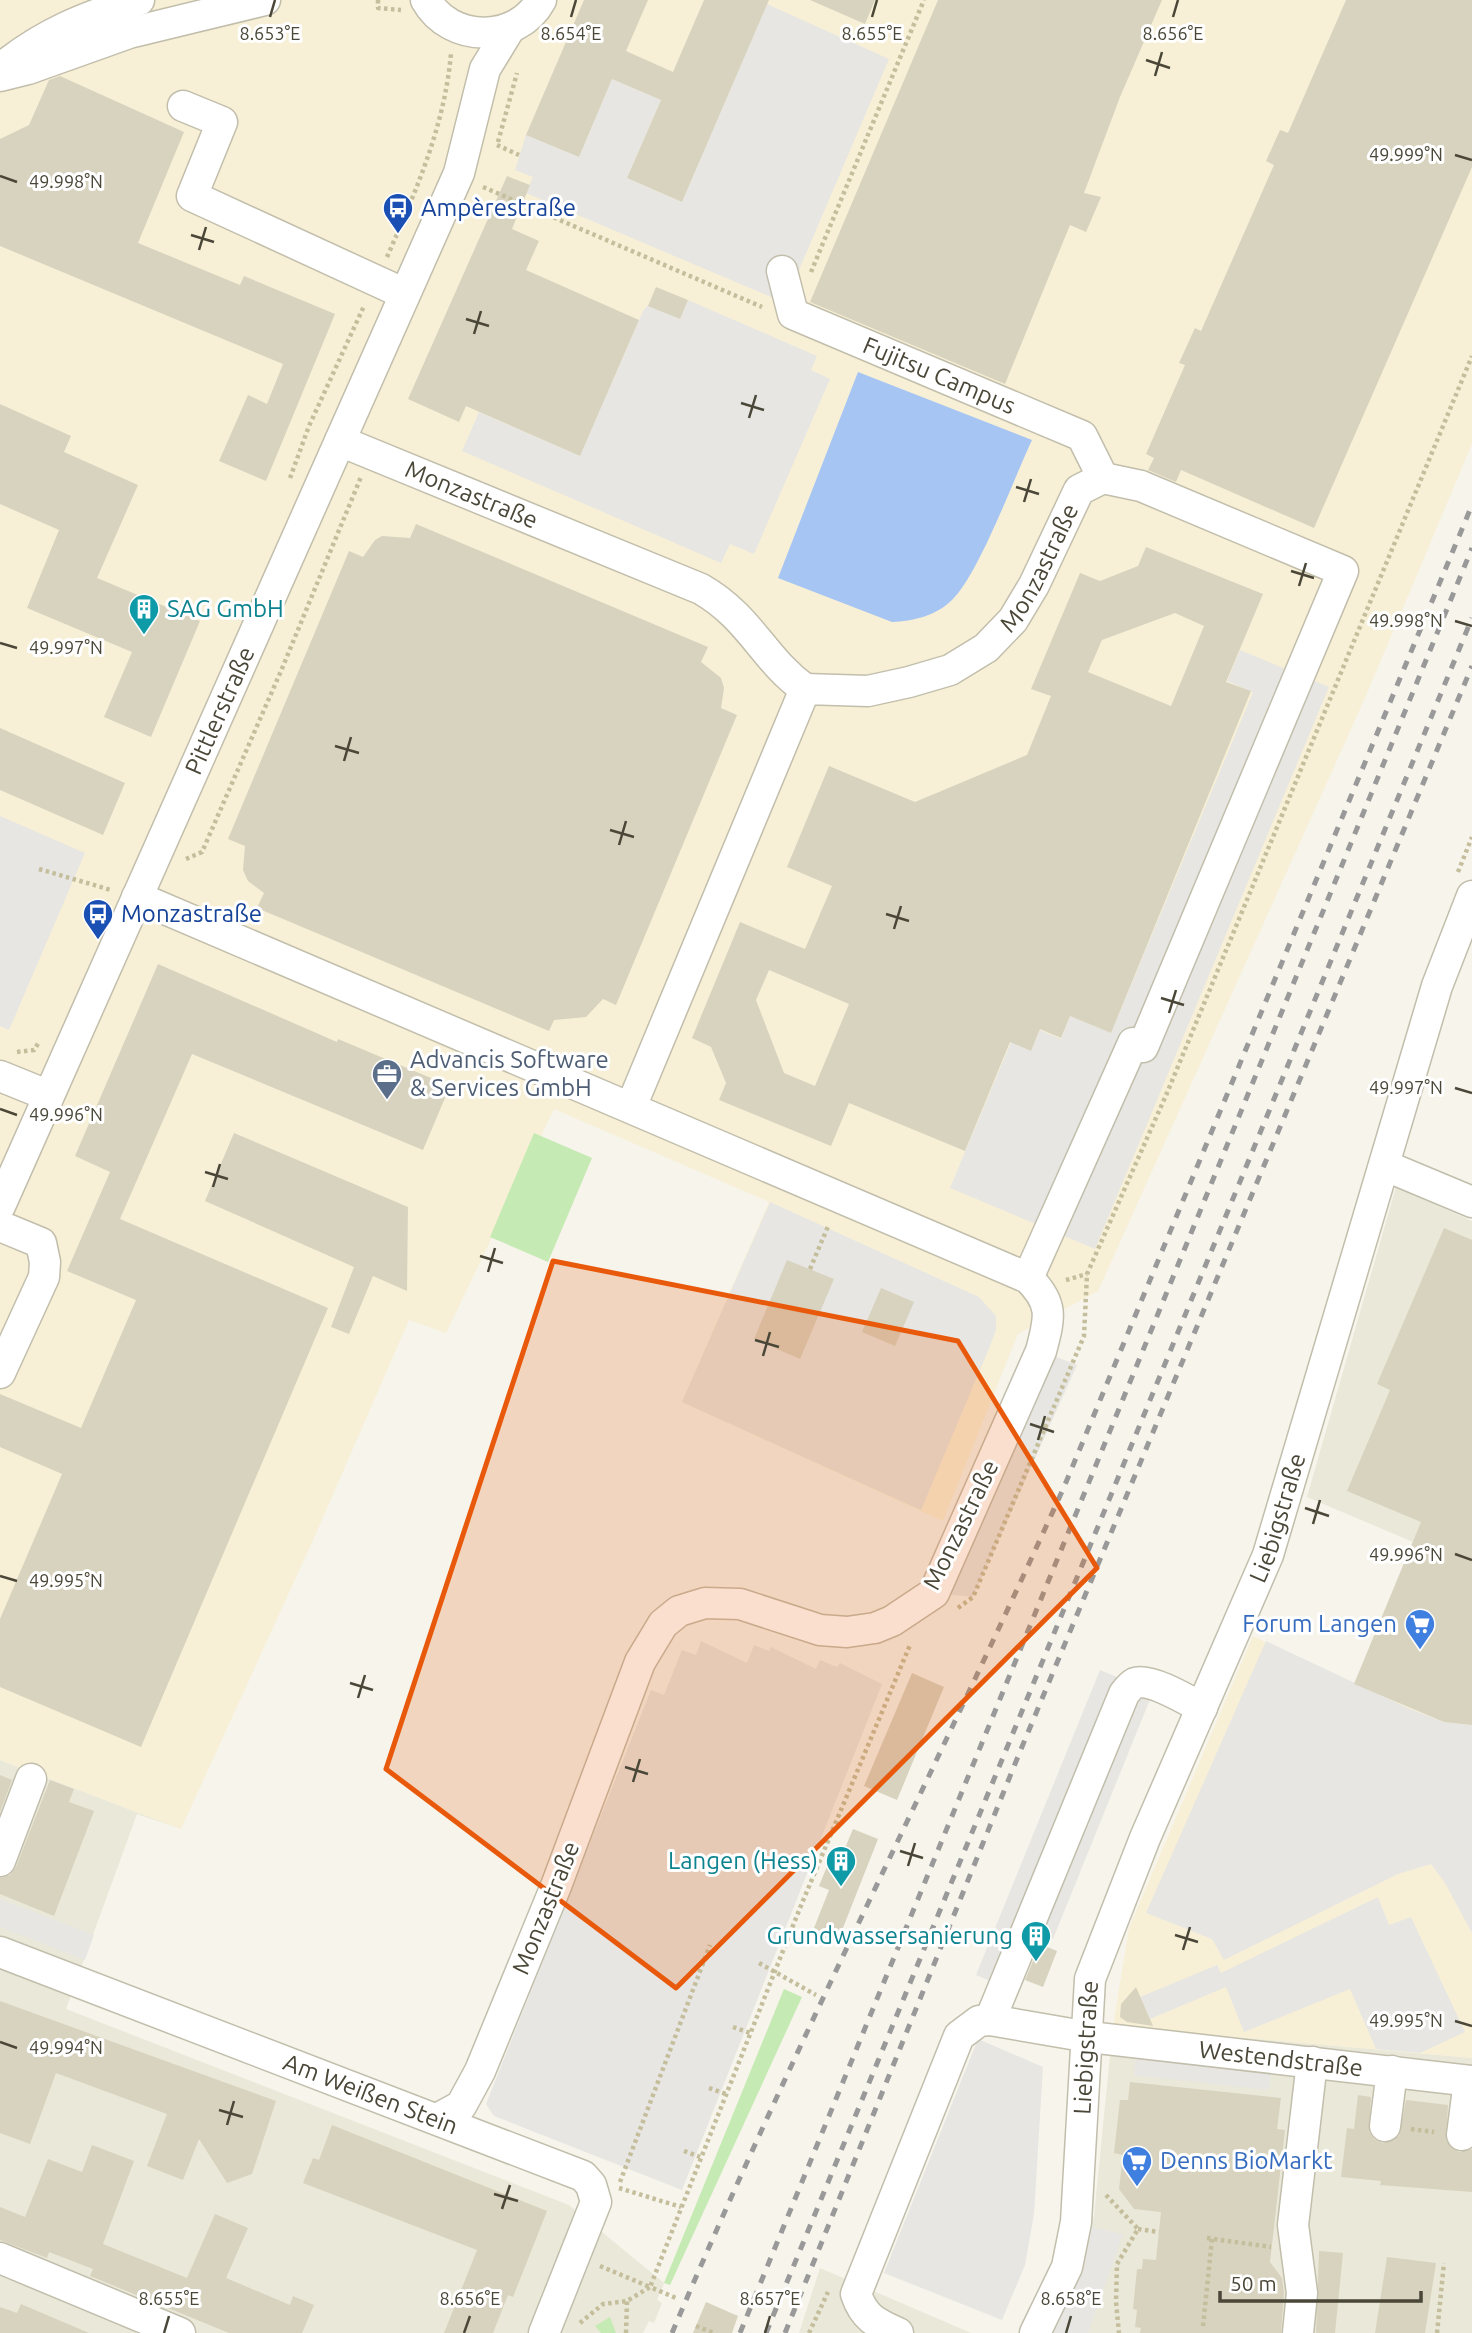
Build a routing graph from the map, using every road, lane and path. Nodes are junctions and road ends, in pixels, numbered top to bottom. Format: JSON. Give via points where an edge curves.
{"nodes":[{"id":1,"x":139,"y":0,"type":"edge"},
{"id":2,"x":199,"y":0,"type":"edge"},
{"id":3,"x":265,"y":0,"type":"edge"},
{"id":4,"x":378,"y":0,"type":"edge"},
{"id":5,"x":426,"y":0,"type":"edge"},
{"id":6,"x":541,"y":0,"type":"edge"},
{"id":7,"x":924,"y":0,"type":"edge"},
{"id":8,"x":378,"y":8,"type":"dead end"},
{"id":9,"x":455,"y":27,"type":"junction"},
{"id":10,"x":510,"y":28,"type":"junction"},
{"id":11,"x":518,"y":67,"type":"dead end"},
{"id":12,"x":4,"y":73,"type":"edge"},
{"id":13,"x":477,"y":93,"type":"junction"},
{"id":14,"x":183,"y":106,"type":"dead end"},
{"id":15,"x":497,"y":145,"type":"junction"},
{"id":16,"x":494,"y":155,"type":"dead end"},
{"id":17,"x":519,"y":155,"type":"dead end"},
{"id":18,"x":486,"y":176,"type":"dead end"},
{"id":19,"x":483,"y":187,"type":"junction"},
{"id":20,"x":478,"y":199,"type":"dead end"},
{"id":21,"x":782,"y":271,"type":"dead end"},
{"id":22,"x":405,"y":294,"type":"junction"},
{"id":23,"x":793,"y":314,"type":"junction"},
{"id":24,"x":1472,"y":356,"type":"edge"},
{"id":25,"x":340,"y":441,"type":"junction"},
{"id":26,"x":370,"y":453,"type":"junction"},
{"id":27,"x":1103,"y":478,"type":"junction"},
{"id":28,"x":1378,"y":584,"type":"dead end"},
{"id":29,"x":805,"y":689,"type":"junction"},
{"id":30,"x":38,"y":869,"type":"dead end"},
{"id":31,"x":1472,"y":896,"type":"edge"},
{"id":32,"x":137,"y":899,"type":"junction"},
{"id":33,"x":0,"y":1076,"type":"edge"},
{"id":34,"x":47,"y":1095,"type":"junction"},
{"id":35,"x":631,"y":1107,"type":"junction"},
{"id":36,"x":1386,"y":1166,"type":"junction"},
{"id":37,"x":841,"y":1197,"type":"junction"},
{"id":38,"x":1472,"y":1202,"type":"edge"},
{"id":39,"x":0,"y":1206,"type":"edge"},
{"id":40,"x":0,"y":1226,"type":"edge"},
{"id":41,"x":810,"y":1269,"type":"dead end"},
{"id":42,"x":1028,"y":1278,"type":"junction"},
{"id":43,"x":0,"y":1373,"type":"edge"},
{"id":44,"x":1202,"y":1707,"type":"junction"},
{"id":45,"x":31,"y":1779,"type":"dead end"},
{"id":46,"x":0,"y":1861,"type":"edge"},
{"id":47,"x":710,"y":1945,"type":"dead end"},
{"id":48,"x":0,"y":1952,"type":"edge"},
{"id":49,"x":759,"y":1963,"type":"dead end"},
{"id":50,"x":816,"y":1995,"type":"dead end"},
{"id":51,"x":990,"y":2020,"type":"junction"},
{"id":52,"x":733,"y":2027,"type":"dead end"},
{"id":53,"x":750,"y":2033,"type":"dead end"},
{"id":54,"x":1089,"y":2037,"type":"junction"},
{"id":55,"x":1312,"y":2062,"type":"junction"},
{"id":56,"x":1392,"y":2071,"type":"junction"},
{"id":57,"x":1470,"y":2081,"type":"edge"},
{"id":58,"x":709,"y":2088,"type":"dead end"},
{"id":59,"x":726,"y":2094,"type":"dead end"},
{"id":60,"x":437,"y":2119,"type":"junction"},
{"id":61,"x":1385,"y":2126,"type":"dead end"},
{"id":62,"x":1462,"y":2135,"type":"dead end"},
{"id":63,"x":684,"y":2151,"type":"dead end"},
{"id":64,"x":700,"y":2157,"type":"dead end"},
{"id":65,"x":1100,"y":2186,"type":"dead end"},
{"id":66,"x":681,"y":2207,"type":"dead end"},
{"id":67,"x":1138,"y":2230,"type":"junction"},
{"id":68,"x":1159,"y":2232,"type":"dead end"},
{"id":69,"x":1296,"y":2250,"type":"junction"},
{"id":70,"x":0,"y":2258,"type":"edge"},
{"id":71,"x":1444,"y":2263,"type":"dead end"},
{"id":72,"x":676,"y":2298,"type":"dead end"},
{"id":73,"x":627,"y":2301,"type":"junction"},
{"id":74,"x":696,"y":2326,"type":"dead end"},
{"id":75,"x":1203,"y":2326,"type":"dead end"},
{"id":76,"x":577,"y":2327,"type":"dead end"},
{"id":77,"x":180,"y":2333,"type":"edge"},
{"id":78,"x":544,"y":2333,"type":"edge"},
{"id":79,"x":626,"y":2333,"type":"edge"},
{"id":80,"x":712,"y":2333,"type":"edge"},
{"id":81,"x":897,"y":2333,"type":"edge"},
{"id":82,"x":1035,"y":2333,"type":"edge"},
{"id":83,"x":1119,"y":2333,"type":"edge"},
{"id":84,"x":1298,"y":2333,"type":"edge"},
{"id":85,"x":1437,"y":2333,"type":"edge"}],
"edges":[{"from":1,"to":12,"type":"street","via":[[33,42]]},
{"from":2,"to":12,"type":"street","via":[[35,54]]},
{"from":3,"to":12,"type":"street","via":[[129,33]]},
{"from":4,"to":8,"type":"path"},
{"from":5,"to":9,"type":"street"},
{"from":6,"to":10,"type":"street","name":"Pittlerstraße","via":[[526,19]]},
{"from":7,"to":23,"type":"path"},
{"from":9,"to":10,"type":"street","via":[[492,33]]},
{"from":9,"to":13,"type":"street","name":"Pittlerstraße","via":[[467,49]]},
{"from":10,"to":13,"type":"street","name":"Pittlerstraße","via":[[485,69]]},
{"from":11,"to":15,"type":"path","via":[[516,88]]},
{"from":13,"to":22,"type":"street","name":"Pittlerstraße","via":[[459,173]]},
{"from":14,"to":22,"type":"street","via":[[222,122],[192,196]]},
{"from":15,"to":16,"type":"path"},
{"from":15,"to":17,"type":"path"},
{"from":18,"to":19,"type":"path"},
{"from":19,"to":20,"type":"path"},
{"from":19,"to":23,"type":"path","via":[[771,311]]},
{"from":21,"to":23,"type":"street"},
{"from":22,"to":25,"type":"street","name":"Pittlerstraße"},
{"from":23,"to":27,"type":"street","name":"Fujitsu Campus","via":[[1082,436]]},
{"from":24,"to":28,"type":"path"},
{"from":25,"to":26,"type":"street","name":"Monzastraße"},
{"from":25,"to":32,"type":"street","name":"Pittlerstraße"},
{"from":26,"to":29,"type":"street","name":"Monzastraße","via":[[701,589],[742,619],[789,678]]},
{"from":26,"to":32,"type":"path","via":[[202,852],[186,858]]},
{"from":27,"to":29,"type":"street","name":"Monzastraße","via":[[1079,490],[1034,585],[1013,620],[986,648],[950,670],[909,682],[867,691]]},
{"from":27,"to":42,"type":"street","via":[[1140,486],[1343,571],[1143,1047],[1133,1043]]},
{"from":29,"to":35,"type":"street"},
{"from":30,"to":32,"type":"path"},
{"from":31,"to":36,"type":"street","name":"Liebigstraße","via":[[1437,986]]},
{"from":32,"to":34,"type":"street","name":"Pittlerstraße"},
{"from":32,"to":35,"type":"street"},
{"from":33,"to":34,"type":"street"},
{"from":34,"to":39,"type":"street","name":"Pittlerstraße"},
{"from":35,"to":37,"type":"street"},
{"from":36,"to":38,"type":"street"},
{"from":36,"to":44,"type":"street","name":"Liebigstraße","via":[[1268,1555]]},
{"from":37,"to":41,"type":"path"},
{"from":37,"to":42,"type":"street"},
{"from":40,"to":43,"type":"street","via":[[41,1243],[45,1262],[44,1277]]},
{"from":42,"to":60,"type":"street","name":"Monzastraße","via":[[1050,1313],[1041,1351],[934,1593],[892,1621],[847,1632],[820,1630],[740,1604],[705,1604],[679,1611],[663,1624],[640,1662],[480,2071],[461,2106]]},
{"from":44,"to":51,"type":"street","via":[[1140,1681],[1124,1694]]},
{"from":44,"to":54,"type":"street","name":"Liebigstraße","via":[[1090,1979]]},
{"from":45,"to":46,"type":"street"},
{"from":47,"to":66,"type":"path","via":[[618,2187]]},
{"from":48,"to":60,"type":"street","name":"Am Weißen Stein"},
{"from":49,"to":50,"type":"path"},
{"from":51,"to":54,"type":"street","name":"Westendstraße"},
{"from":51,"to":81,"type":"street","via":[[979,2021],[959,2036],[856,2294],[862,2311],[872,2321]]},
{"from":52,"to":53,"type":"path"},
{"from":54,"to":55,"type":"street","name":"Westendstraße"},
{"from":54,"to":82,"type":"street","name":"Liebigstraße","via":[[1071,2251]]},
{"from":55,"to":56,"type":"street","name":"Westendstraße"},
{"from":55,"to":69,"type":"street","via":[[1293,2225]]},
{"from":56,"to":57,"type":"street","name":"Westendstraße"},
{"from":56,"to":61,"type":"street"},
{"from":57,"to":62,"type":"street"},
{"from":58,"to":59,"type":"path"},
{"from":60,"to":78,"type":"street","name":"Am Weißen Stein","via":[[583,2176],[591,2185],[596,2202]]},
{"from":63,"to":64,"type":"path"},
{"from":65,"to":67,"type":"path"},
{"from":67,"to":68,"type":"path"},
{"from":67,"to":83,"type":"path","via":[[1117,2264]]},
{"from":69,"to":75,"type":"path","via":[[1210,2239]]},
{"from":69,"to":84,"type":"street","via":[[1302,2293]]},
{"from":70,"to":77,"type":"street"},
{"from":71,"to":85,"type":"path"},
{"from":72,"to":73,"type":"path","via":[[650,2287]]},
{"from":73,"to":76,"type":"path","via":[[603,2304]]},
{"from":73,"to":79,"type":"path"},
{"from":74,"to":80,"type":"path"}]}
